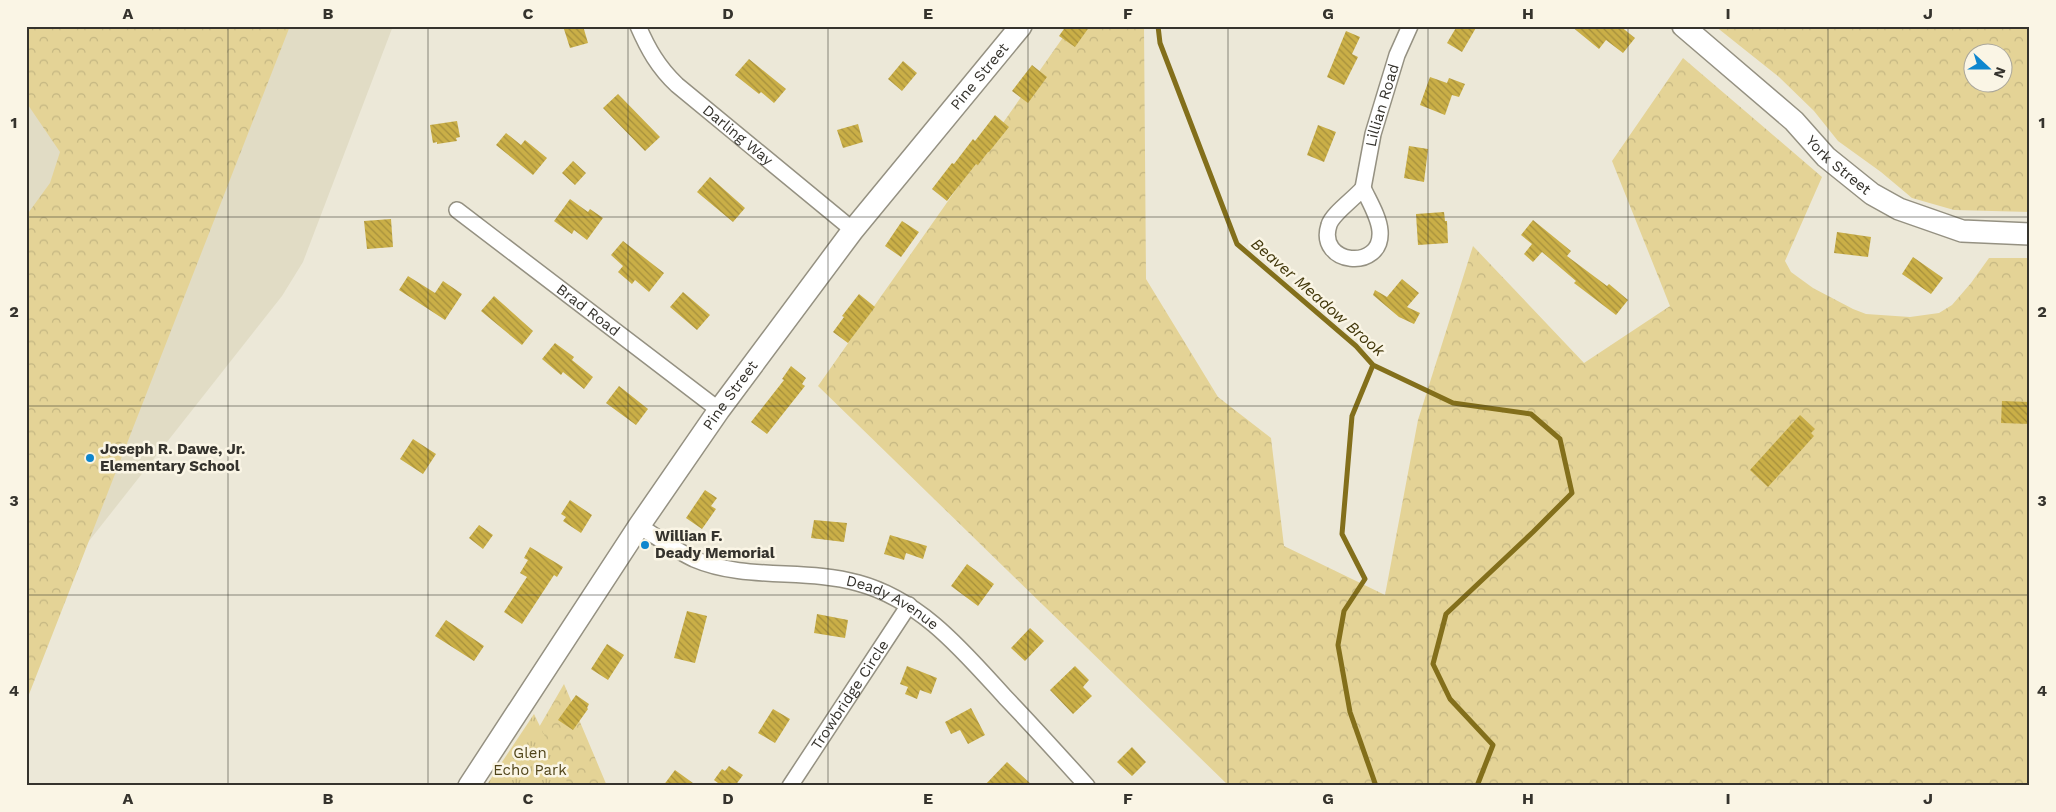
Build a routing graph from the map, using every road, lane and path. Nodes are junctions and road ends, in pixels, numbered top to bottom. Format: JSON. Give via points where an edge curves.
{"nodes":[{"id":1,"x":638,"y":26,"type":"edge"},
{"id":2,"x":1020,"y":26,"type":"edge"},
{"id":3,"x":1410,"y":26,"type":"edge"},
{"id":4,"x":1683,"y":26,"type":"edge"},
{"id":5,"x":1363,"y":188,"type":"junction"},
{"id":6,"x":457,"y":210,"type":"dead end"},
{"id":7,"x":853,"y":230,"type":"junction"},
{"id":8,"x":2030,"y":234,"type":"edge"},
{"id":9,"x":719,"y":410,"type":"junction"},
{"id":10,"x":639,"y":526,"type":"junction"},
{"id":11,"x":909,"y":605,"type":"junction"},
{"id":12,"x":469,"y":786,"type":"edge"},
{"id":13,"x":790,"y":786,"type":"edge"},
{"id":14,"x":1087,"y":786,"type":"edge"}],
"edges":[{"from":1,"to":7,"type":"street","name":"Darling Way","via":[[650,53],[670,79]]},
{"from":2,"to":7,"type":"street","name":"Pine Street"},
{"from":3,"to":5,"type":"street","name":"Lillian Road","via":[[1397,55],[1372,134]]},
{"from":4,"to":8,"type":"street","name":"York Street","via":[[1794,121],[1826,157],[1872,194],[1899,209],[1962,231]]},
{"from":5,"to":5,"type":"street","via":[[1329,222],[1328,241],[1339,255],[1348,259],[1366,257],[1378,243],[1380,234],[1380,225]]},
{"from":6,"to":9,"type":"street","name":"Brad Road"},
{"from":7,"to":9,"type":"street","name":"Pine Street"},
{"from":9,"to":10,"type":"street","name":"Pine Street"},
{"from":10,"to":11,"type":"street","name":"Deady Avenue","via":[[688,555],[712,564],[743,570],[839,578],[880,590]]},
{"from":10,"to":12,"type":"street","name":"Pine Street"},
{"from":11,"to":13,"type":"street","name":"Trowbridge Circle"},
{"from":11,"to":14,"type":"street","name":"Deady Avenue","via":[[965,653]]}]}
